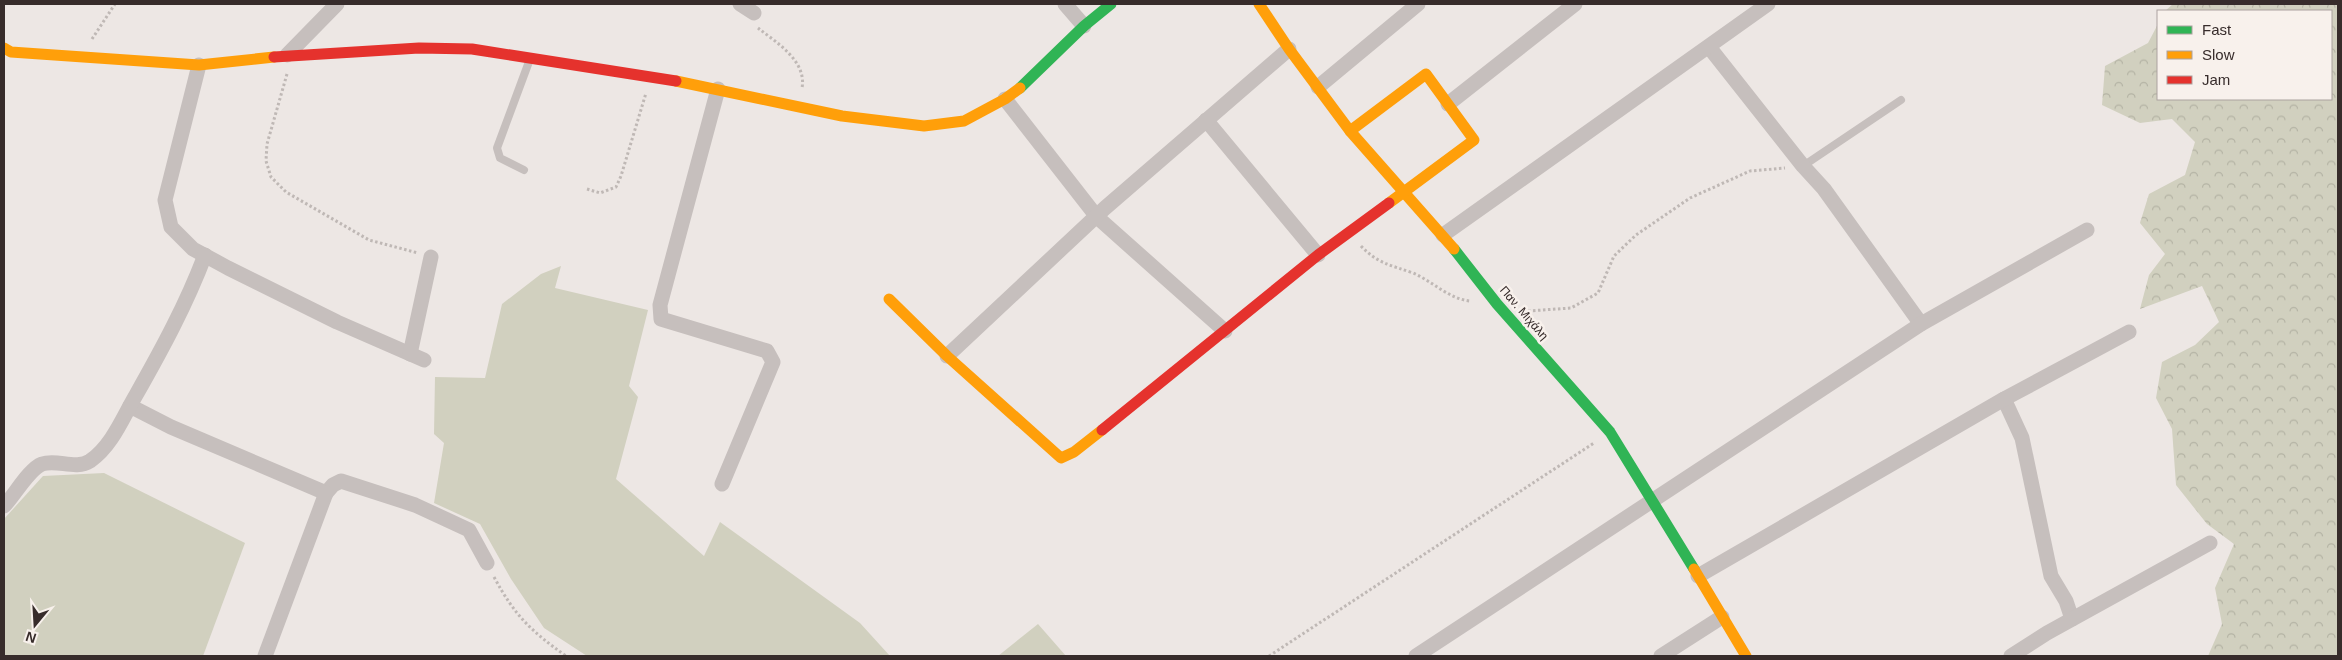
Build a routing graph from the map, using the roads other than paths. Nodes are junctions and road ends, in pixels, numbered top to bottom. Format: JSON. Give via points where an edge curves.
{"nodes":[{"id":1,"x":337,"y":4,"type":"edge"},
{"id":2,"x":740,"y":4,"type":"edge"},
{"id":3,"x":1065,"y":4,"type":"edge"},
{"id":4,"x":1111,"y":4,"type":"edge"},
{"id":5,"x":1259,"y":4,"type":"edge"},
{"id":6,"x":1418,"y":4,"type":"edge"},
{"id":7,"x":1575,"y":4,"type":"edge"},
{"id":8,"x":1768,"y":4,"type":"edge"},
{"id":9,"x":754,"y":13,"type":"road end"},
{"id":10,"x":1084,"y":26,"type":"junction"},
{"id":11,"x":4,"y":48,"type":"edge"},
{"id":12,"x":1709,"y":48,"type":"junction"},
{"id":13,"x":1289,"y":50,"type":"junction"},
{"id":14,"x":290,"y":55,"type":"junction"},
{"id":15,"x":530,"y":59,"type":"junction"},
{"id":16,"x":199,"y":65,"type":"junction"},
{"id":17,"x":1318,"y":87,"type":"junction"},
{"id":18,"x":718,"y":88,"type":"junction"},
{"id":19,"x":1005,"y":100,"type":"junction"},
{"id":20,"x":1901,"y":100,"type":"dead end"},
{"id":21,"x":1448,"y":104,"type":"junction"},
{"id":22,"x":1206,"y":120,"type":"junction"},
{"id":23,"x":1350,"y":131,"type":"junction"},
{"id":24,"x":1803,"y":166,"type":"junction"},
{"id":25,"x":524,"y":170,"type":"dead end"},
{"id":26,"x":1404,"y":194,"type":"junction"},
{"id":27,"x":1097,"y":217,"type":"junction"},
{"id":28,"x":2087,"y":230,"type":"dead end"},
{"id":29,"x":1443,"y":235,"type":"junction"},
{"id":30,"x":1318,"y":255,"type":"junction"},
{"id":31,"x":205,"y":256,"type":"junction"},
{"id":32,"x":431,"y":257,"type":"road end"},
{"id":33,"x":889,"y":299,"type":"dead end"},
{"id":34,"x":1921,"y":324,"type":"junction"},
{"id":35,"x":1225,"y":331,"type":"junction"},
{"id":36,"x":2129,"y":332,"type":"dead end"},
{"id":37,"x":410,"y":354,"type":"junction"},
{"id":38,"x":947,"y":356,"type":"junction"},
{"id":39,"x":424,"y":360,"type":"dead end"},
{"id":40,"x":2004,"y":399,"type":"junction"},
{"id":41,"x":130,"y":406,"type":"junction"},
{"id":42,"x":722,"y":484,"type":"dead end"},
{"id":43,"x":326,"y":493,"type":"junction"},
{"id":44,"x":1654,"y":500,"type":"junction"},
{"id":45,"x":4,"y":506,"type":"edge"},
{"id":46,"x":2210,"y":543,"type":"dead end"},
{"id":47,"x":487,"y":563,"type":"road end"},
{"id":48,"x":1698,"y":576,"type":"junction"},
{"id":49,"x":1722,"y":617,"type":"junction"},
{"id":50,"x":2072,"y":619,"type":"junction"},
{"id":51,"x":265,"y":656,"type":"edge"},
{"id":52,"x":1416,"y":656,"type":"edge"},
{"id":53,"x":1662,"y":656,"type":"edge"},
{"id":54,"x":1746,"y":656,"type":"edge"},
{"id":55,"x":2011,"y":656,"type":"edge"}],
"edges":[{"from":1,"to":14,"type":"street"},
{"from":2,"to":9,"type":"street"},
{"from":3,"to":10,"type":"street"},
{"from":4,"to":10,"type":"street"},
{"from":5,"to":13,"type":"street","name":"Παν. Μιχάλη"},
{"from":6,"to":17,"type":"street"},
{"from":7,"to":21,"type":"street"},
{"from":8,"to":12,"type":"street"},
{"from":10,"to":19,"type":"street"},
{"from":11,"to":16,"type":"street","via":[[11,52]]},
{"from":12,"to":24,"type":"street"},
{"from":12,"to":29,"type":"street"},
{"from":13,"to":17,"type":"street","name":"Παν. Μιχάλη"},
{"from":13,"to":22,"type":"street"},
{"from":14,"to":15,"type":"street","via":[[419,48],[472,50]]},
{"from":14,"to":16,"type":"street"},
{"from":15,"to":18,"type":"street"},
{"from":15,"to":25,"type":"lane","via":[[497,148],[500,158]]},
{"from":16,"to":31,"type":"street","via":[[164,200],[171,227]]},
{"from":17,"to":23,"type":"street","name":"Παν. Μιχάλη"},
{"from":18,"to":19,"type":"street","via":[[859,118],[924,126],[964,121]]},
{"from":18,"to":42,"type":"street","via":[[660,305],[661,318],[766,351],[774,362]]},
{"from":19,"to":27,"type":"street"},
{"from":20,"to":24,"type":"lane"},
{"from":21,"to":23,"type":"street","via":[[1426,74]]},
{"from":21,"to":26,"type":"street","via":[[1474,140]]},
{"from":22,"to":27,"type":"street"},
{"from":22,"to":30,"type":"street"},
{"from":23,"to":26,"type":"street","name":"Παν. Μιχάλη"},
{"from":24,"to":34,"type":"street"},
{"from":26,"to":29,"type":"street","name":"Παν. Μιχάλη"},
{"from":26,"to":30,"type":"street"},
{"from":27,"to":35,"type":"street"},
{"from":27,"to":38,"type":"street"},
{"from":28,"to":34,"type":"street"},
{"from":29,"to":44,"type":"street","name":"Παν. Μιχάλη","via":[[1497,304],[1610,432]]},
{"from":30,"to":35,"type":"street"},
{"from":31,"to":37,"type":"street","via":[[337,322]]},
{"from":31,"to":41,"type":"street","via":[[189,298]]},
{"from":32,"to":37,"type":"street"},
{"from":33,"to":38,"type":"street"},
{"from":34,"to":44,"type":"street"},
{"from":35,"to":38,"type":"street","via":[[1074,452],[1061,458]]},
{"from":36,"to":40,"type":"street"},
{"from":37,"to":39,"type":"street"},
{"from":40,"to":48,"type":"street"},
{"from":40,"to":50,"type":"street","via":[[2022,438],[2051,576],[2066,601]]},
{"from":41,"to":43,"type":"street","via":[[171,427]]},
{"from":41,"to":45,"type":"street","via":[[113,436],[90,461],[80,465],[40,464]]},
{"from":43,"to":47,"type":"street","via":[[341,481],[415,505],[469,530]]},
{"from":43,"to":51,"type":"street"},
{"from":44,"to":48,"type":"street","name":"Παν. Μιχάλη"},
{"from":44,"to":52,"type":"street"},
{"from":46,"to":50,"type":"street"},
{"from":48,"to":49,"type":"street","name":"Παν. Μιχάλη"},
{"from":49,"to":53,"type":"street"},
{"from":49,"to":54,"type":"street","name":"Παν. Μιχάλη"},
{"from":50,"to":55,"type":"street"}]}
